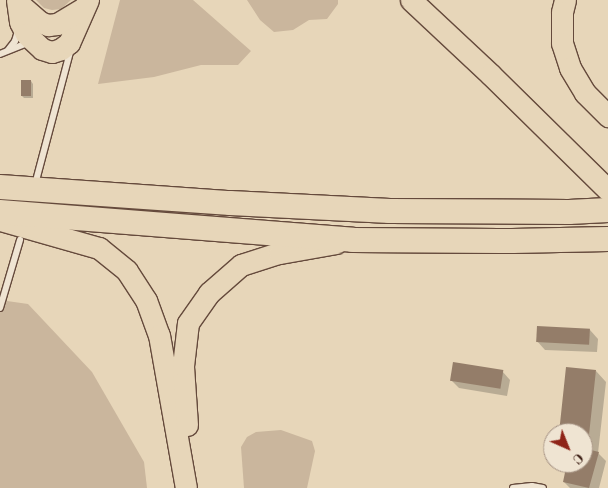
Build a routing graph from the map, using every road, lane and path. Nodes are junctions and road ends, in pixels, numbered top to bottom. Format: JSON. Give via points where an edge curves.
{"nodes":[{"id":1,"x":411,"y":0,"type":"edge"},
{"id":2,"x":564,"y":0,"type":"edge"},
{"id":3,"x":86,"y":4,"type":"edge"},
{"id":4,"x":18,"y":8,"type":"edge"},
{"id":5,"x":52,"y":40,"type":"junction"},
{"id":6,"x":7,"y":52,"type":"junction"},
{"id":7,"x":0,"y":54,"type":"edge"},
{"id":8,"x":608,"y":116,"type":"edge"},
{"id":9,"x":37,"y":177,"type":"dead end"},
{"id":10,"x":0,"y":187,"type":"edge"},
{"id":11,"x":608,"y":190,"type":"edge"},
{"id":12,"x":608,"y":210,"type":"edge"},
{"id":13,"x":0,"y":212,"type":"edge"},
{"id":14,"x":0,"y":220,"type":"edge"},
{"id":15,"x":602,"y":239,"type":"edge"},
{"id":16,"x":20,"y":240,"type":"dead end"},
{"id":17,"x":353,"y":240,"type":"junction"},
{"id":18,"x":0,"y":308,"type":"edge"},
{"id":19,"x":186,"y":488,"type":"edge"},
{"id":20,"x":191,"y":488,"type":"edge"},
{"id":21,"x":513,"y":488,"type":"edge"},
{"id":22,"x":543,"y":488,"type":"edge"}],
"edges":[{"from":1,"to":11,"type":"highway"},
{"from":2,"to":8,"type":"highway","via":[[562,43],[570,68],[585,93]]},
{"from":3,"to":5,"type":"highway"},
{"from":4,"to":5,"type":"highway"},
{"from":4,"to":5,"type":"highway","via":[[40,22]]},
{"from":4,"to":6,"type":"lane","via":[[15,41]]},
{"from":5,"to":6,"type":"lane"},
{"from":5,"to":9,"type":"lane"},
{"from":6,"to":7,"type":"lane"},
{"from":10,"to":12,"type":"highway","via":[[390,211]]},
{"from":13,"to":17,"type":"highway"},
{"from":14,"to":19,"type":"highway","via":[[99,248],[127,271],[146,300],[159,335]]},
{"from":15,"to":17,"type":"highway"},
{"from":16,"to":18,"type":"lane"},
{"from":17,"to":20,"type":"highway","via":[[241,265],[209,293],[188,323],[183,366]]},
{"from":21,"to":22,"type":"lane"}]}
